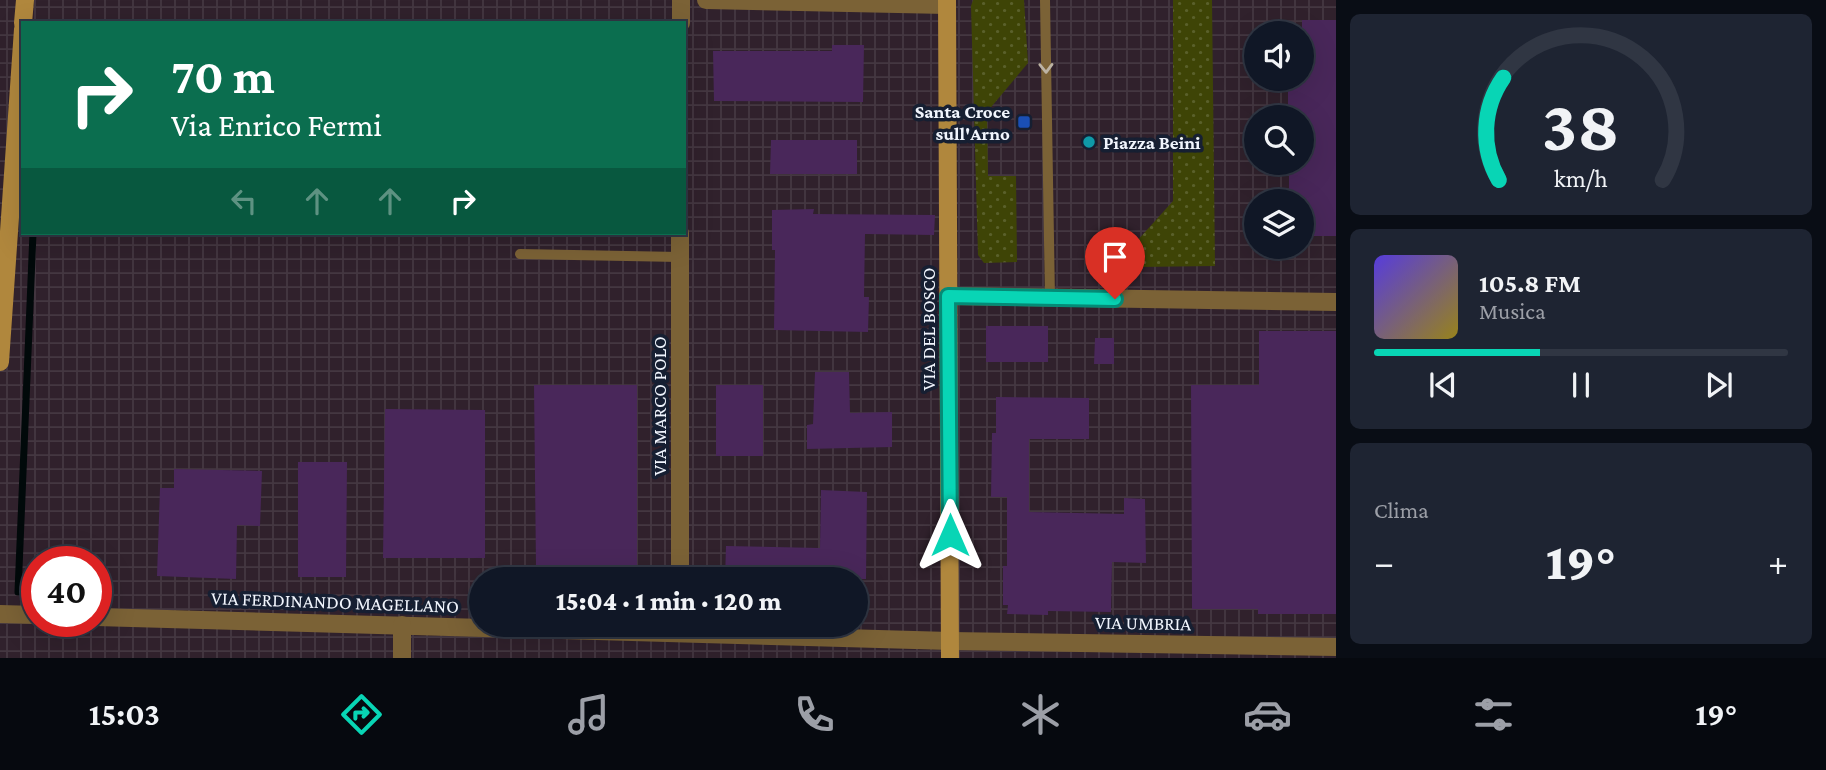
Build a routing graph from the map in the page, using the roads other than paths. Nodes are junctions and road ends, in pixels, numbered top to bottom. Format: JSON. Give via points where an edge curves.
{"nodes":[{"id":1,"x":25,"y":0,"type":"edge"},
{"id":2,"x":681,"y":0,"type":"edge"},
{"id":3,"x":706,"y":0,"type":"edge"},
{"id":4,"x":1045,"y":0,"type":"edge"},
{"id":5,"x":947,"y":3,"type":"edge"},
{"id":6,"x":23,"y":21,"type":"edge"},
{"id":7,"x":681,"y":21,"type":"edge"},
{"id":8,"x":21,"y":58,"type":"edge"},
{"id":9,"x":680,"y":235,"type":"edge"},
{"id":10,"x":520,"y":254,"type":"dead end"},
{"id":11,"x":680,"y":257,"type":"junction"},
{"id":12,"x":948,"y":296,"type":"junction"},
{"id":13,"x":1050,"y":299,"type":"junction"},
{"id":14,"x":1336,"y":302,"type":"edge"},
{"id":15,"x":0,"y":362,"type":"edge"},
{"id":16,"x":680,"y":567,"type":"edge"},
{"id":17,"x":0,"y":614,"type":"edge"},
{"id":18,"x":21,"y":615,"type":"edge"},
{"id":19,"x":112,"y":617,"type":"edge"},
{"id":20,"x":402,"y":625,"type":"junction"},
{"id":21,"x":469,"y":626,"type":"edge"},
{"id":22,"x":783,"y":637,"type":"edge"},
{"id":23,"x":1336,"y":647,"type":"edge"},
{"id":24,"x":950,"y":650,"type":"edge"},
{"id":25,"x":402,"y":658,"type":"edge"}],
"edges":[{"from":1,"to":6,"type":"street"},
{"from":2,"to":7,"type":"street"},
{"from":3,"to":5,"type":"street"},
{"from":4,"to":13,"type":"lane","one_way":true},
{"from":5,"to":12,"type":"street","name":"VIA DEL BOSCO"},
{"from":8,"to":15,"type":"street"},
{"from":9,"to":11,"type":"street","name":"VIA MARCO POLO"},
{"from":10,"to":11,"type":"lane"},
{"from":11,"to":16,"type":"street","name":"VIA MARCO POLO"},
{"from":12,"to":13,"type":"street"},
{"from":12,"to":24,"type":"street","name":"VIA DEL BOSCO"},
{"from":13,"to":14,"type":"street"},
{"from":17,"to":18,"type":"street"},
{"from":19,"to":20,"type":"street","name":"VIA FERDINANDO MAGELLANO"},
{"from":20,"to":21,"type":"street","name":"VIA FERDINANDO MAGELLANO"},
{"from":20,"to":25,"type":"street"},
{"from":22,"to":24,"type":"street","name":"VIA FERDINANDO MAGELLANO"},
{"from":23,"to":24,"type":"street","name":"VIA UMBRIA"}]}
